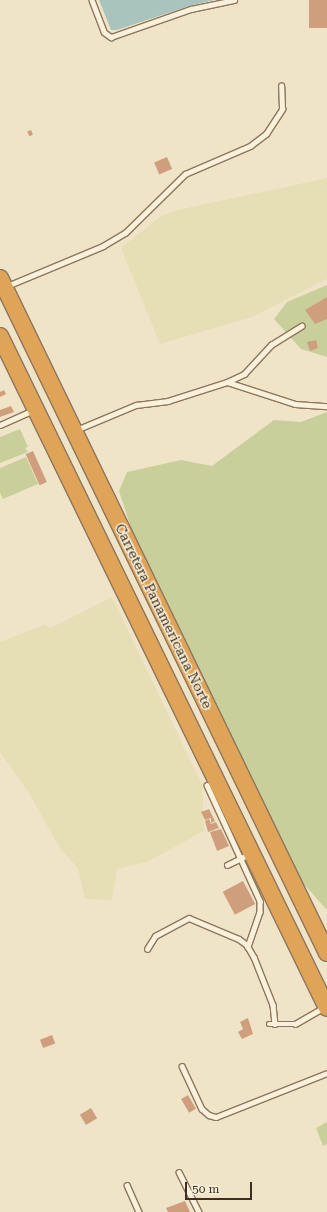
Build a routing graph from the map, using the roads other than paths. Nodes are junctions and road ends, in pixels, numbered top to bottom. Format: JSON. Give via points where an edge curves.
{"nodes":[{"id":1,"x":92,"y":0,"type":"edge"},
{"id":2,"x":234,"y":0,"type":"edge"},
{"id":3,"x":281,"y":86,"type":"dead end"},
{"id":4,"x":2,"y":283,"type":"edge"},
{"id":5,"x":302,"y":326,"type":"dead end"},
{"id":6,"x":0,"y":336,"type":"edge"},
{"id":7,"x":227,"y":382,"type":"junction"},
{"id":8,"x":327,"y":406,"type":"edge"},
{"id":9,"x":35,"y":409,"type":"junction"},
{"id":10,"x":0,"y":425,"type":"edge"},
{"id":11,"x":74,"y":431,"type":"junction"},
{"id":12,"x":207,"y":786,"type":"dead end"},
{"id":13,"x":246,"y":856,"type":"junction"},
{"id":14,"x":227,"y":865,"type":"dead end"},
{"id":15,"x":248,"y":947,"type":"junction"},
{"id":16,"x":147,"y":949,"type":"dead end"},
{"id":17,"x":327,"y":953,"type":"edge"},
{"id":18,"x":326,"y":1007,"type":"edge"},
{"id":19,"x":269,"y":1024,"type":"dead end"},
{"id":20,"x":275,"y":1024,"type":"junction"},
{"id":21,"x":182,"y":1066,"type":"dead end"},
{"id":22,"x":327,"y":1073,"type":"edge"},
{"id":23,"x":179,"y":1172,"type":"dead end"},
{"id":24,"x":127,"y":1185,"type":"dead end"},
{"id":25,"x":139,"y":1212,"type":"edge"},
{"id":26,"x":199,"y":1212,"type":"edge"}],
"edges":[{"from":1,"to":2,"type":"lane","via":[[104,32],[111,37],[191,9]]},
{"from":3,"to":4,"type":"lane","via":[[282,109],[266,134],[250,146],[185,174],[124,233],[103,246]]},
{"from":4,"to":11,"type":"highway","name":"Carretera Panamericana Norte"},
{"from":5,"to":7,"type":"lane","via":[[271,345],[244,374]]},
{"from":6,"to":9,"type":"highway","name":"Carretera Panamericana Norte"},
{"from":7,"to":8,"type":"lane","via":[[295,404]]},
{"from":7,"to":11,"type":"lane","via":[[168,401],[136,405]]},
{"from":9,"to":10,"type":"lane"},
{"from":9,"to":13,"type":"highway","name":"Carretera Panamericana Norte"},
{"from":11,"to":17,"type":"highway","name":"Carretera Panamericana Norte"},
{"from":12,"to":13,"type":"lane"},
{"from":13,"to":14,"type":"lane"},
{"from":13,"to":15,"type":"lane","via":[[260,901],[260,912]]},
{"from":13,"to":18,"type":"highway","name":"Carretera Panamericana Norte"},
{"from":15,"to":16,"type":"lane","via":[[239,939],[189,918],[156,936]]},
{"from":15,"to":20,"type":"lane","via":[[269,994]]},
{"from":18,"to":20,"type":"lane","via":[[300,1022]]},
{"from":19,"to":20,"type":"lane"},
{"from":21,"to":22,"type":"lane","via":[[202,1109],[216,1117]]},
{"from":23,"to":26,"type":"lane"},
{"from":24,"to":25,"type":"lane"}]}
